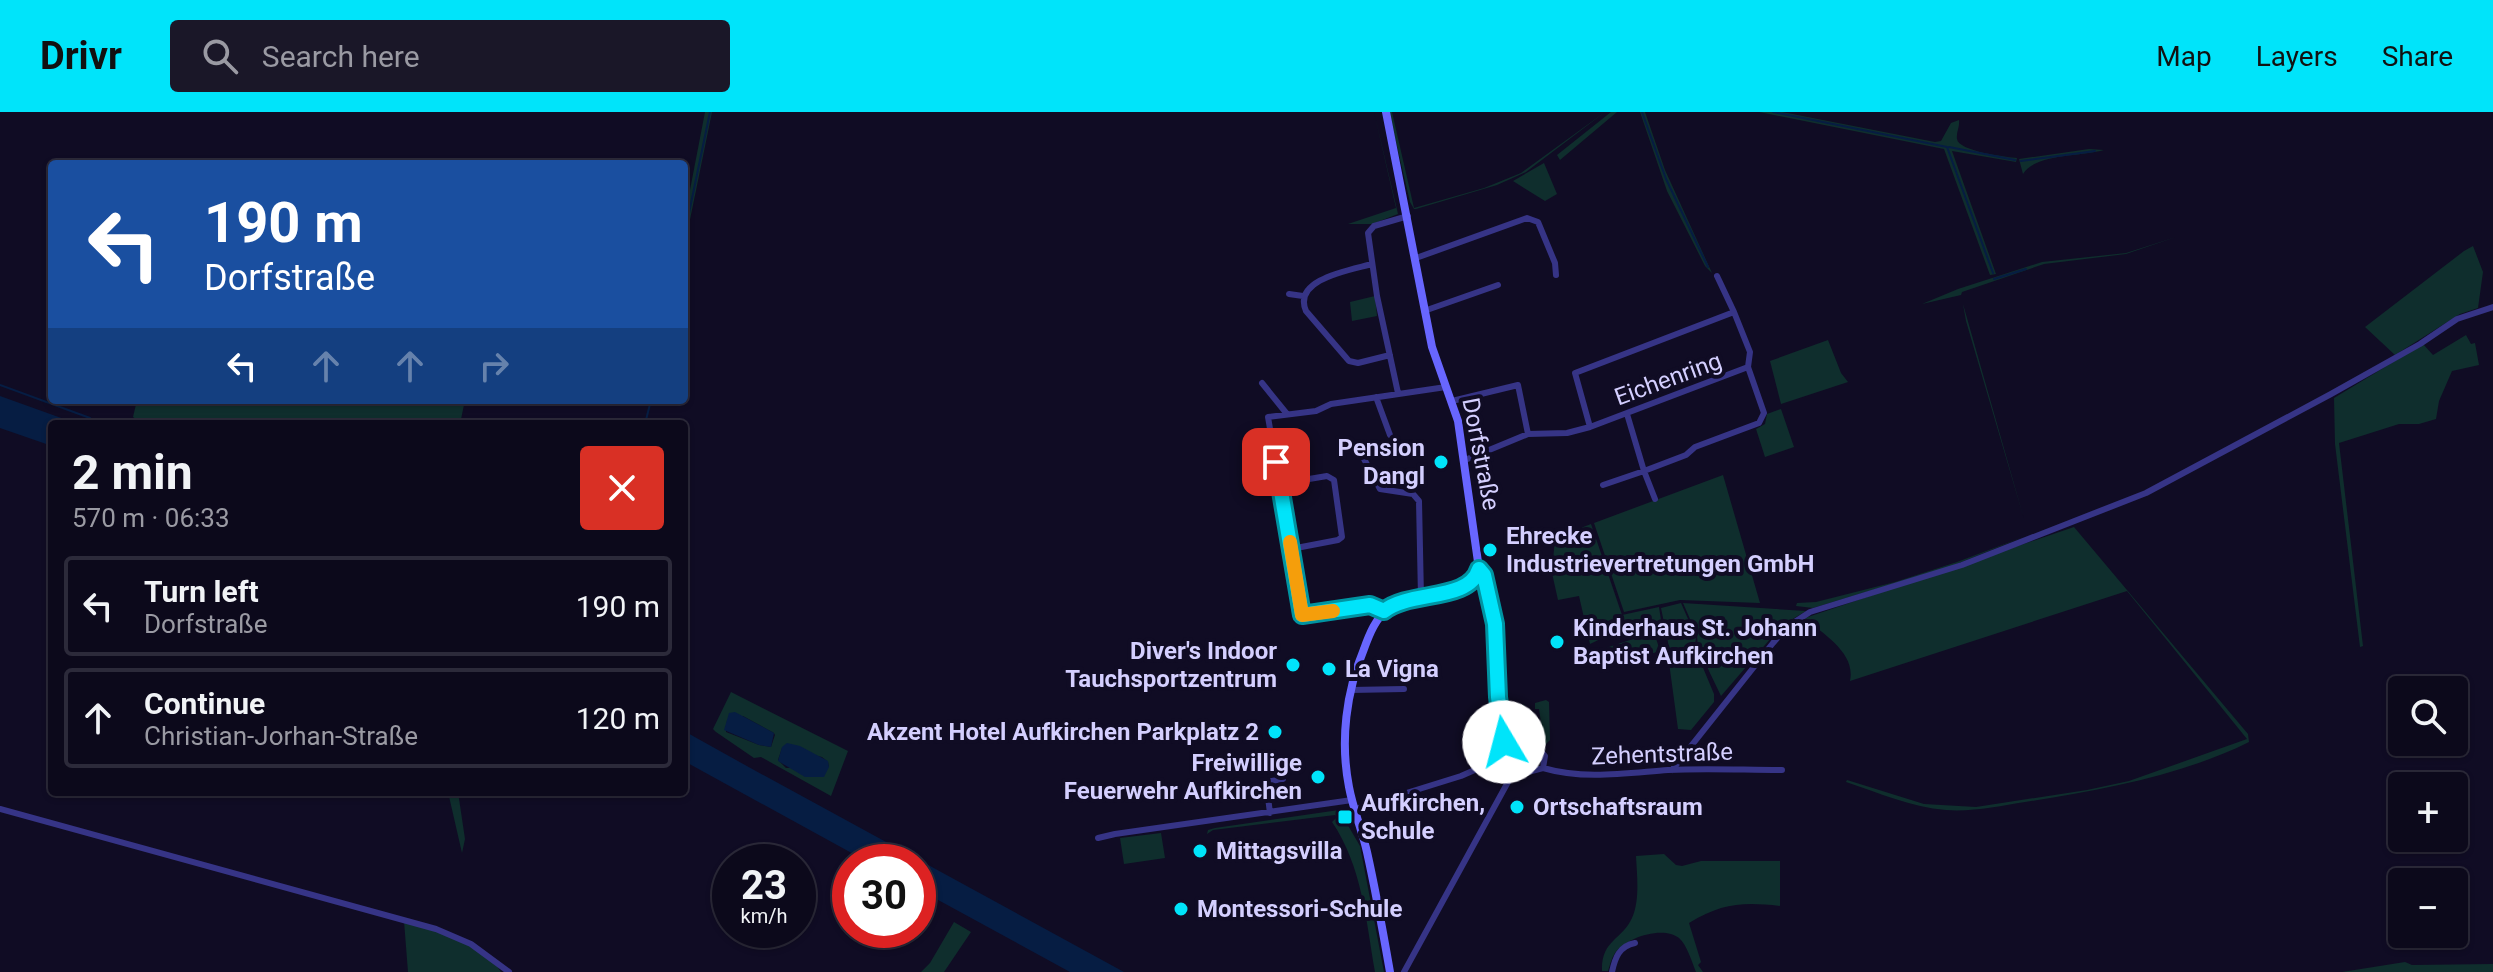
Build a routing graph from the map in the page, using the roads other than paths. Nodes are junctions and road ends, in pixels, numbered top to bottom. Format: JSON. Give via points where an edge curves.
{"nodes":[{"id":1,"x":1386,"y":112,"type":"edge"},
{"id":2,"x":1408,"y":216,"type":"junction"},
{"id":3,"x":1416,"y":258,"type":"junction"},
{"id":4,"x":1372,"y":264,"type":"junction"},
{"id":5,"x":1556,"y":275,"type":"dead end"},
{"id":6,"x":1717,"y":276,"type":"dead end"},
{"id":7,"x":1498,"y":285,"type":"dead end"},
{"id":8,"x":1289,"y":294,"type":"dead end"},
{"id":9,"x":1303,"y":296,"type":"junction"},
{"id":10,"x":2493,"y":307,"type":"edge"},
{"id":11,"x":1424,"y":311,"type":"junction"},
{"id":12,"x":1734,"y":312,"type":"junction"},
{"id":13,"x":1390,"y":355,"type":"junction"},
{"id":14,"x":1748,"y":367,"type":"junction"},
{"id":15,"x":1262,"y":383,"type":"dead end"},
{"id":16,"x":1446,"y":387,"type":"junction"},
{"id":17,"x":1398,"y":393,"type":"junction"},
{"id":18,"x":1376,"y":397,"type":"junction"},
{"id":19,"x":1452,"y":401,"type":"junction"},
{"id":20,"x":1627,"y":414,"type":"junction"},
{"id":21,"x":1287,"y":415,"type":"junction"},
{"id":22,"x":1590,"y":427,"type":"junction"},
{"id":23,"x":1528,"y":434,"type":"junction"},
{"id":24,"x":1390,"y":435,"type":"dead end"},
{"id":25,"x":1363,"y":457,"type":"dead end"},
{"id":26,"x":1465,"y":460,"type":"junction"},
{"id":27,"x":1644,"y":471,"type":"junction"},
{"id":28,"x":1279,"y":484,"type":"junction"},
{"id":29,"x":1603,"y":485,"type":"dead end"},
{"id":30,"x":1655,"y":499,"type":"dead end"},
{"id":31,"x":1291,"y":549,"type":"junction"},
{"id":32,"x":1479,"y":569,"type":"junction"},
{"id":33,"x":1476,"y":579,"type":"junction"},
{"id":34,"x":1486,"y":588,"type":"junction"},
{"id":35,"x":1421,"y":597,"type":"junction"},
{"id":36,"x":1384,"y":611,"type":"junction"},
{"id":37,"x":1404,"y":689,"type":"dead end"},
{"id":38,"x":1351,"y":690,"type":"junction"},
{"id":39,"x":1541,"y":751,"type":"dead end"},
{"id":40,"x":1509,"y":755,"type":"junction"},
{"id":41,"x":1543,"y":768,"type":"junction"},
{"id":42,"x":1672,"y":770,"type":"junction"},
{"id":43,"x":1782,"y":770,"type":"dead end"},
{"id":44,"x":1514,"y":771,"type":"junction"},
{"id":45,"x":1283,"y":779,"type":"dead end"},
{"id":46,"x":1353,"y":805,"type":"junction"},
{"id":47,"x":0,"y":809,"type":"edge"},
{"id":48,"x":1270,"y":813,"type":"junction"},
{"id":49,"x":1098,"y":838,"type":"dead end"},
{"id":50,"x":1635,"y":943,"type":"dead end"},
{"id":51,"x":509,"y":972,"type":"edge"},
{"id":52,"x":1390,"y":972,"type":"edge"},
{"id":53,"x":1404,"y":972,"type":"edge"},
{"id":54,"x":1612,"y":972,"type":"edge"}],
"edges":[{"from":1,"to":2,"type":"street","name":"Dorfstraße"},
{"from":2,"to":3,"type":"street","name":"Dorfstraße"},
{"from":2,"to":4,"type":"street","via":[[1369,230]]},
{"from":3,"to":5,"type":"street","via":[[1527,218],[1538,222]]},
{"from":3,"to":11,"type":"street","name":"Dorfstraße"},
{"from":4,"to":9,"type":"street","via":[[1326,278]]},
{"from":4,"to":13,"type":"street"},
{"from":6,"to":12,"type":"street","name":"Eichenring"},
{"from":7,"to":11,"type":"street"},
{"from":8,"to":9,"type":"street"},
{"from":9,"to":13,"type":"street","via":[[1306,311],[1349,361]]},
{"from":10,"to":42,"type":"street","via":[[2457,319],[2344,387],[2146,493],[1962,565],[1810,612],[1773,643]]},
{"from":11,"to":16,"type":"street","name":"Dorfstraße"},
{"from":12,"to":14,"type":"street","name":"Eichenring","via":[[1750,352]]},
{"from":12,"to":22,"type":"street","name":"Eichenring","via":[[1575,373]]},
{"from":13,"to":17,"type":"street"},
{"from":14,"to":20,"type":"street","name":"Eichenring"},
{"from":14,"to":27,"type":"street","via":[[1764,413],[1759,423]]},
{"from":15,"to":21,"type":"street"},
{"from":16,"to":17,"type":"street"},
{"from":16,"to":19,"type":"street","name":"Dorfstraße"},
{"from":17,"to":18,"type":"street"},
{"from":18,"to":21,"type":"street"},
{"from":18,"to":24,"type":"street"},
{"from":19,"to":23,"type":"street","via":[[1518,385]]},
{"from":19,"to":26,"type":"street","name":"Dorfstraße"},
{"from":20,"to":22,"type":"street","name":"Eichenring"},
{"from":20,"to":27,"type":"street"},
{"from":21,"to":28,"type":"street","via":[[1268,417]]},
{"from":22,"to":23,"type":"street","name":"Eichenring"},
{"from":23,"to":26,"type":"street","name":"Eichenring"},
{"from":25,"to":35,"type":"street","via":[[1380,489],[1413,494],[1419,501]]},
{"from":26,"to":32,"type":"street","name":"Dorfstraße"},
{"from":27,"to":29,"type":"street"},
{"from":27,"to":30,"type":"street"},
{"from":28,"to":31,"type":"street"},
{"from":28,"to":31,"type":"street","via":[[1327,476],[1334,480],[1342,537]]},
{"from":31,"to":36,"type":"street","via":[[1302,615],[1370,605]]},
{"from":32,"to":33,"type":"street","name":"Dorfstraße"},
{"from":32,"to":34,"type":"street"},
{"from":33,"to":34,"type":"street"},
{"from":33,"to":35,"type":"street","via":[[1462,588]]},
{"from":34,"to":40,"type":"street","via":[[1495,624],[1501,724]]},
{"from":35,"to":36,"type":"street"},
{"from":36,"to":38,"type":"street"},
{"from":37,"to":38,"type":"street"},
{"from":38,"to":46,"type":"street","via":[[1344,739]]},
{"from":39,"to":41,"type":"street"},
{"from":40,"to":44,"type":"street"},
{"from":40,"to":46,"type":"street","via":[[1461,776]]},
{"from":41,"to":42,"type":"street","name":"Zehentstraße","via":[[1566,774]]},
{"from":41,"to":44,"type":"street","name":"Zehentstraße"},
{"from":42,"to":43,"type":"street","name":"Zehentstraße"},
{"from":44,"to":53,"type":"street"},
{"from":45,"to":48,"type":"street","via":[[1266,782]]},
{"from":46,"to":48,"type":"street"},
{"from":46,"to":52,"type":"street"},
{"from":47,"to":51,"type":"street","via":[[436,929],[471,944]]},
{"from":48,"to":49,"type":"street"},
{"from":50,"to":54,"type":"street","via":[[1622,948]]}]}
